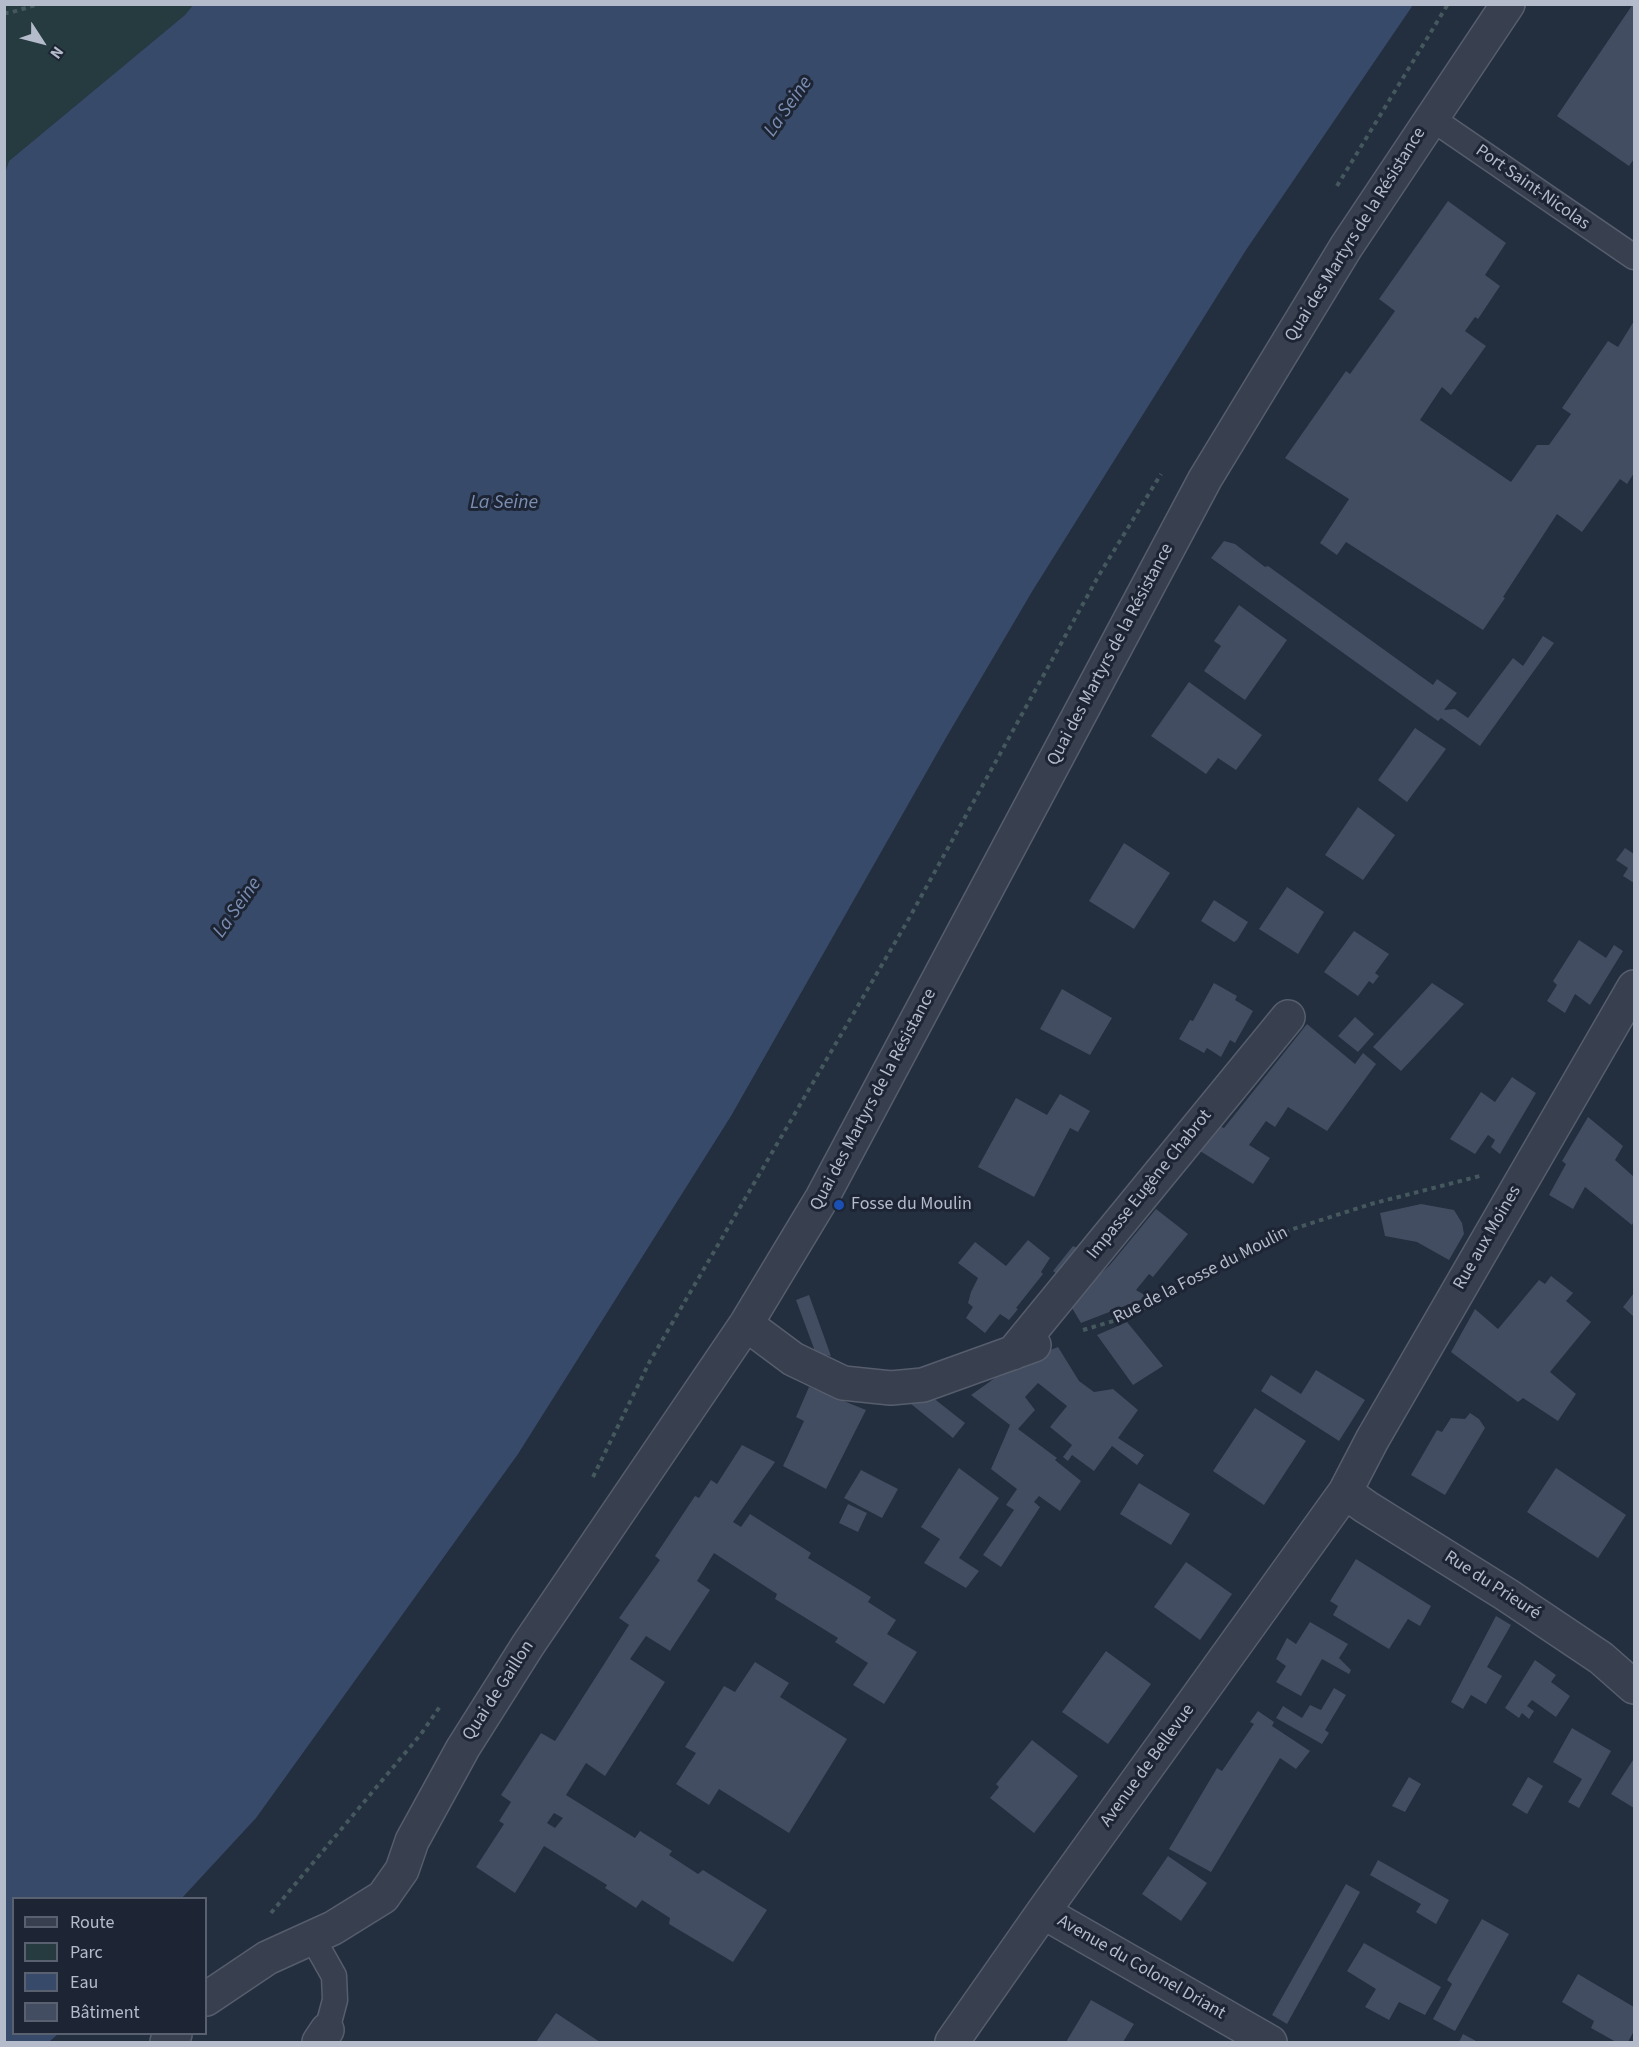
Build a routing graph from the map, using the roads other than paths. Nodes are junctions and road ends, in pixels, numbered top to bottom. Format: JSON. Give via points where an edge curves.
{"nodes":[{"id":1,"x":1508,"y":4,"type":"edge"},
{"id":2,"x":1431,"y":118,"type":"junction"},
{"id":3,"x":1635,"y":256,"type":"edge"},
{"id":4,"x":1635,"y":987,"type":"edge"},
{"id":5,"x":1288,"y":1017,"type":"dead end"},
{"id":6,"x":746,"y":1323,"type":"junction"},
{"id":7,"x":1045,"y":1342,"type":"road end"},
{"id":8,"x":1013,"y":1353,"type":"junction"},
{"id":9,"x":1345,"y":1492,"type":"junction"},
{"id":10,"x":1635,"y":1688,"type":"edge"},
{"id":11,"x":1043,"y":1912,"type":"junction"},
{"id":12,"x":312,"y":1937,"type":"junction"},
{"id":13,"x":207,"y":1998,"type":"edge"},
{"id":14,"x":323,"y":2036,"type":"edge"},
{"id":15,"x":952,"y":2043,"type":"edge"},
{"id":16,"x":1270,"y":2043,"type":"edge"}],
"edges":[{"from":1,"to":2,"type":"street","name":"Quai des Martyrs de la Résistance"},
{"from":2,"to":3,"type":"lane","name":"Port Saint-Nicolas"},
{"from":2,"to":6,"type":"street","name":"Quai des Martyrs de la Résistance","via":[[1346,247],[1205,479],[822,1198]]},
{"from":4,"to":9,"type":"street","name":"Rue aux Moines"},
{"from":5,"to":8,"type":"street","name":"Impasse Eugène Chabrot"},
{"from":6,"to":8,"type":"street","via":[[793,1359],[843,1383],[891,1388],[923,1385]]},
{"from":6,"to":12,"type":"street","name":"Quai de Gaillon","via":[[528,1645],[469,1739],[412,1841],[402,1870],[383,1897]]},
{"from":7,"to":8,"type":"street"},
{"from":9,"to":10,"type":"street","name":"Rue du Prieuré","via":[[1516,1601],[1601,1659]]},
{"from":9,"to":11,"type":"street","name":"Avenue de Bellevue"},
{"from":11,"to":15,"type":"street","name":"Avenue de Bellevue"},
{"from":11,"to":16,"type":"street","name":"Avenue du Colonel Driant"},
{"from":12,"to":13,"type":"street","name":"Quai de Gaillon","via":[[267,1958]]},
{"from":12,"to":14,"type":"lane","via":[[334,1976],[335,2000]]}]}
